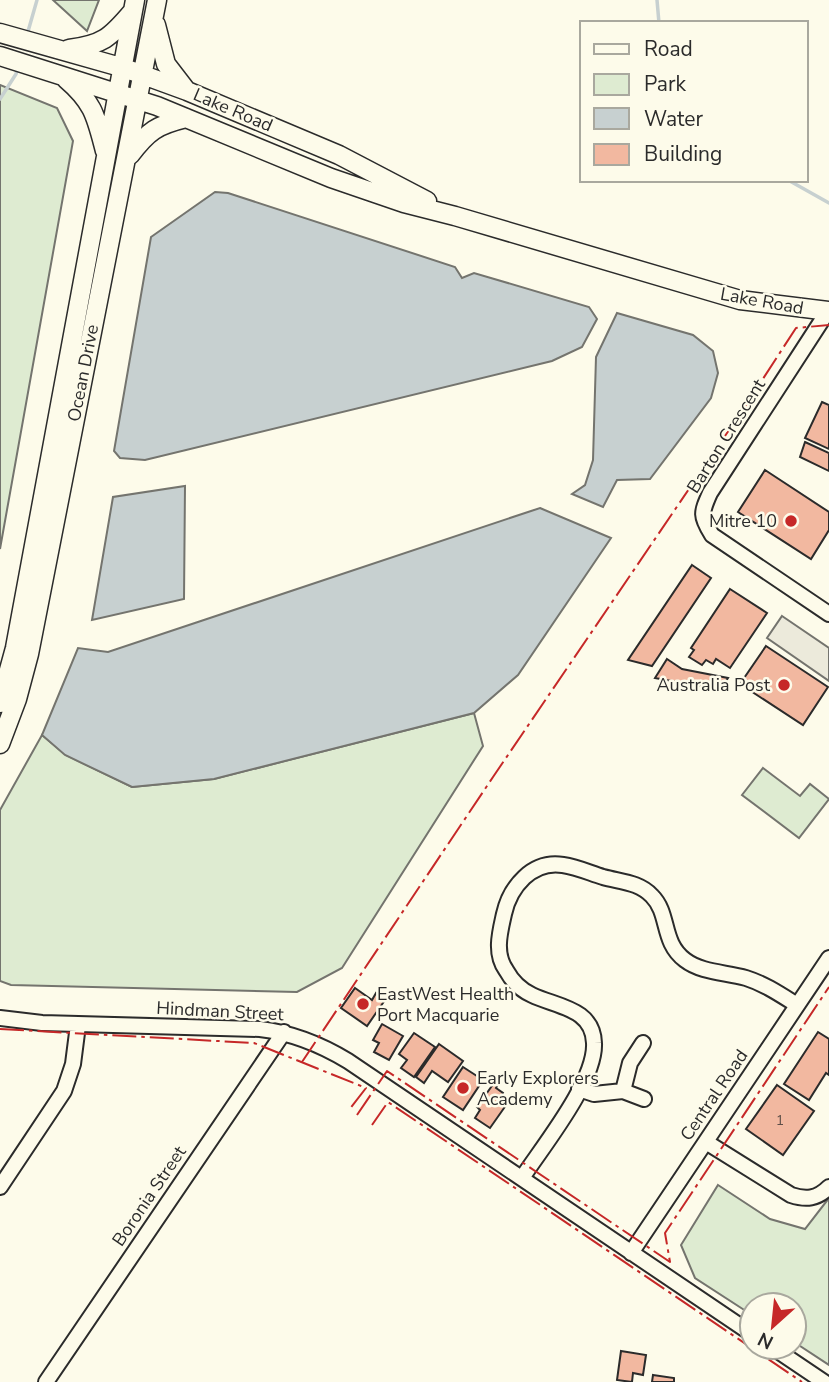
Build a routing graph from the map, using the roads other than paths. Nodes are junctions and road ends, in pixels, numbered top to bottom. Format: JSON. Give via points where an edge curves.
{"nodes":[{"id":1,"x":134,"y":5,"type":"edge"},
{"id":2,"x":155,"y":7,"type":"edge"},
{"id":3,"x":7,"y":35,"type":"edge"},
{"id":4,"x":54,"y":48,"type":"junction"},
{"id":5,"x":4,"y":57,"type":"edge"},
{"id":6,"x":124,"y":68,"type":"junction"},
{"id":7,"x":60,"y":75,"type":"junction"},
{"id":8,"x":142,"y":75,"type":"junction"},
{"id":9,"x":187,"y":91,"type":"junction"},
{"id":10,"x":118,"y":93,"type":"junction"},
{"id":11,"x":138,"y":100,"type":"junction"},
{"id":12,"x":186,"y":118,"type":"junction"},
{"id":13,"x":107,"y":158,"type":"junction"},
{"id":14,"x":127,"y":159,"type":"junction"},
{"id":15,"x":455,"y":216,"type":"junction"},
{"id":16,"x":828,"y":311,"type":"edge"},
{"id":17,"x":829,"y":614,"type":"edge"},
{"id":18,"x":0,"y":703,"type":"edge"},
{"id":19,"x":0,"y":744,"type":"edge"},
{"id":20,"x":829,"y":958,"type":"edge"},
{"id":21,"x":797,"y":1005,"type":"junction"},
{"id":22,"x":0,"y":1018,"type":"edge"},
{"id":23,"x":78,"y":1025,"type":"junction"},
{"id":24,"x":284,"y":1032,"type":"junction"},
{"id":25,"x":643,"y":1043,"type":"dead end"},
{"id":26,"x":579,"y":1089,"type":"junction"},
{"id":27,"x":623,"y":1091,"type":"junction"},
{"id":28,"x":644,"y":1099,"type":"dead end"},
{"id":29,"x":706,"y":1142,"type":"junction"},
{"id":30,"x":522,"y":1178,"type":"junction"},
{"id":31,"x":0,"y":1187,"type":"edge"},
{"id":32,"x":829,"y":1187,"type":"edge"},
{"id":33,"x":631,"y":1253,"type":"junction"},
{"id":34,"x":738,"y":1325,"type":"edge"},
{"id":35,"x":793,"y":1361,"type":"edge"},
{"id":36,"x":46,"y":1382,"type":"edge"},
{"id":37,"x":824,"y":1382,"type":"edge"}],
"edges":[{"from":1,"to":4,"type":"main road","via":[[105,41],[89,47]]},
{"from":1,"to":6,"type":"main road","name":"Ocean Drive"},
{"from":2,"to":8,"type":"main road","name":"Ocean Drive"},
{"from":2,"to":9,"type":"main road","via":[[166,64]]},
{"from":3,"to":4,"type":"main road","name":"Lake Road"},
{"from":4,"to":6,"type":"main road","name":"Lake Road"},
{"from":5,"to":7,"type":"main road","name":"Lake Road"},
{"from":6,"to":8,"type":"main road","name":"Lake Road"},
{"from":6,"to":10,"type":"main road","name":"Ocean Drive"},
{"from":7,"to":10,"type":"main road","name":"Lake Road"},
{"from":7,"to":13,"type":"main road","via":[[96,114]]},
{"from":8,"to":9,"type":"main road","name":"Lake Road"},
{"from":8,"to":11,"type":"main road","name":"Ocean Drive"},
{"from":9,"to":15,"type":"main road","name":"Lake Road","via":[[338,155]]},
{"from":10,"to":11,"type":"main road","name":"Lake Road"},
{"from":10,"to":13,"type":"main road","name":"Ocean Drive"},
{"from":11,"to":12,"type":"main road","name":"Lake Road"},
{"from":11,"to":14,"type":"main road","name":"Ocean Drive"},
{"from":12,"to":14,"type":"main road","via":[[156,127]]},
{"from":12,"to":15,"type":"main road","name":"Lake Road","via":[[331,178]]},
{"from":13,"to":18,"type":"main road","name":"Ocean Drive","via":[[15,648]]},
{"from":14,"to":19,"type":"main road","name":"Ocean Drive","via":[[29,654]]},
{"from":15,"to":16,"type":"main road","name":"Lake Road","via":[[740,300]]},
{"from":16,"to":17,"type":"street","name":"Barton Crescent","via":[[710,493],[702,519],[712,535]]},
{"from":20,"to":21,"type":"street","name":"Central Road"},
{"from":21,"to":26,"type":"street","via":[[761,983],[687,961],[667,936],[659,904],[640,886],[561,864],[533,870],[511,892],[499,953],[519,987],[577,1012],[592,1031],[592,1057]]},
{"from":21,"to":29,"type":"street","name":"Central Road"},
{"from":22,"to":23,"type":"street","name":"Hindman Street"},
{"from":23,"to":24,"type":"street","name":"Hindman Street"},
{"from":23,"to":31,"type":"street","via":[[64,1091]]},
{"from":24,"to":30,"type":"street","name":"Hindman Street","via":[[327,1048]]},
{"from":24,"to":36,"type":"street","name":"Boronia Street"},
{"from":25,"to":27,"type":"street","via":[[630,1063]]},
{"from":26,"to":27,"type":"street","via":[[594,1094]]},
{"from":26,"to":30,"type":"street"},
{"from":27,"to":28,"type":"street"},
{"from":29,"to":32,"type":"street","via":[[791,1195],[813,1198]]},
{"from":29,"to":33,"type":"street","name":"Central Road"},
{"from":30,"to":33,"type":"street","name":"Hindman Street"},
{"from":33,"to":34,"type":"street","name":"Hindman Street"},
{"from":35,"to":37,"type":"street"}]}
